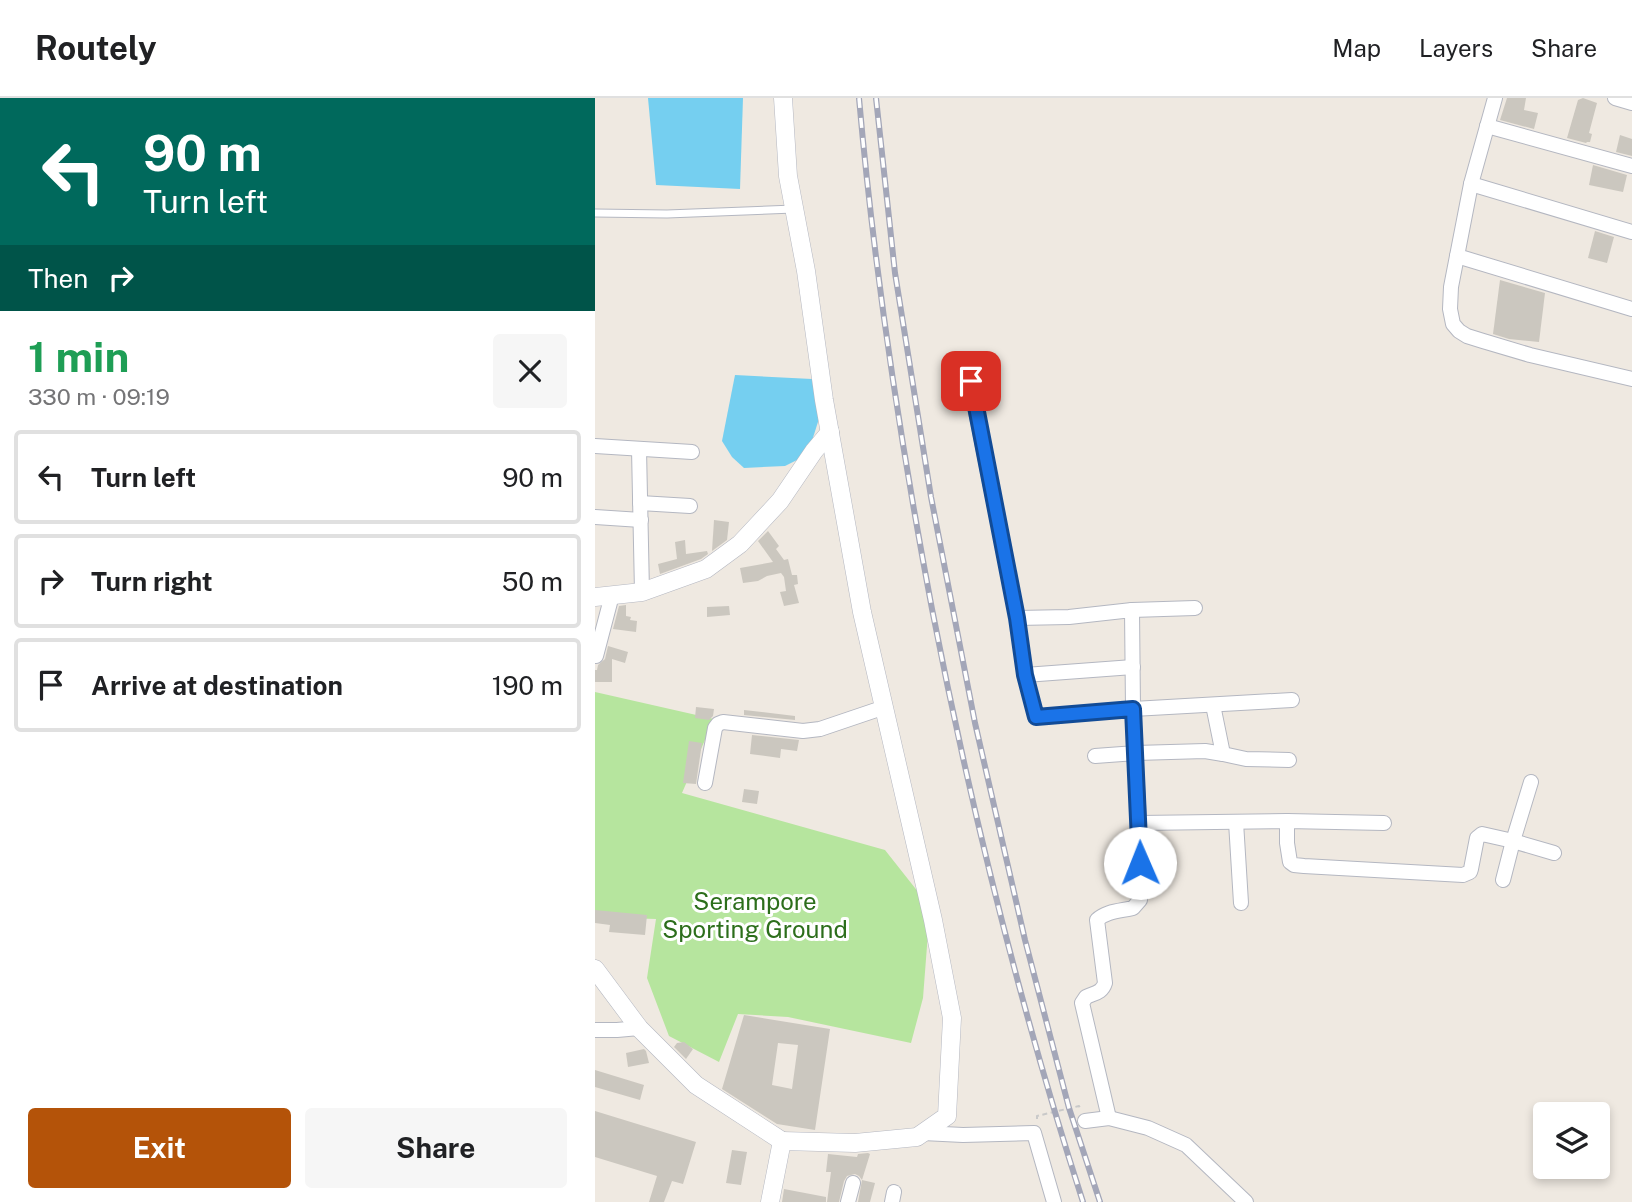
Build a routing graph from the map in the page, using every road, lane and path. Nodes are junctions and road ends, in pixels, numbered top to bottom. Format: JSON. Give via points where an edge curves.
{"nodes":[{"id":1,"x":783,"y":98,"type":"edge"},
{"id":2,"x":1495,"y":98,"type":"edge"},
{"id":3,"x":1615,"y":98,"type":"edge"},
{"id":4,"x":1632,"y":103,"type":"edge"},
{"id":5,"x":1487,"y":126,"type":"junction"},
{"id":6,"x":1632,"y":166,"type":"edge"},
{"id":7,"x":1471,"y":184,"type":"junction"},
{"id":8,"x":795,"y":209,"type":"junction"},
{"id":9,"x":595,"y":213,"type":"edge"},
{"id":10,"x":1632,"y":232,"type":"edge"},
{"id":11,"x":1457,"y":256,"type":"junction"},
{"id":12,"x":1632,"y":309,"type":"edge"},
{"id":13,"x":1632,"y":379,"type":"edge"},
{"id":14,"x":971,"y":381,"type":"dead end"},
{"id":15,"x":830,"y":432,"type":"junction"},
{"id":16,"x":595,"y":446,"type":"edge"},
{"id":17,"x":639,"y":449,"type":"junction"},
{"id":18,"x":692,"y":452,"type":"dead end"},
{"id":19,"x":640,"y":503,"type":"junction"},
{"id":20,"x":690,"y":506,"type":"dead end"},
{"id":21,"x":595,"y":517,"type":"edge"},
{"id":22,"x":641,"y":520,"type":"junction"},
{"id":23,"x":642,"y":592,"type":"junction"},
{"id":24,"x":604,"y":596,"type":"edge"},
{"id":25,"x":1195,"y":608,"type":"dead end"},
{"id":26,"x":1132,"y":610,"type":"junction"},
{"id":27,"x":1017,"y":618,"type":"junction"},
{"id":28,"x":596,"y":656,"type":"edge"},
{"id":29,"x":1133,"y":667,"type":"junction"},
{"id":30,"x":1025,"y":675,"type":"junction"},
{"id":31,"x":1292,"y":701,"type":"dead end"},
{"id":32,"x":1213,"y":705,"type":"junction"},
{"id":33,"x":885,"y":706,"type":"junction"},
{"id":34,"x":1133,"y":709,"type":"junction"},
{"id":35,"x":1136,"y":752,"type":"junction"},
{"id":36,"x":1223,"y":754,"type":"junction"},
{"id":37,"x":1095,"y":756,"type":"dead end"},
{"id":38,"x":1289,"y":760,"type":"dead end"},
{"id":39,"x":1531,"y":782,"type":"dead end"},
{"id":40,"x":705,"y":783,"type":"dead end"},
{"id":41,"x":1287,"y":821,"type":"junction"},
{"id":42,"x":1236,"y":822,"type":"junction"},
{"id":43,"x":1139,"y":823,"type":"junction"},
{"id":44,"x":1384,"y":823,"type":"dead end"},
{"id":45,"x":1513,"y":841,"type":"junction"},
{"id":46,"x":1553,"y":853,"type":"dead end"},
{"id":47,"x":1503,"y":880,"type":"dead end"},
{"id":48,"x":1241,"y":903,"type":"dead end"},
{"id":49,"x":595,"y":969,"type":"edge"},
{"id":50,"x":639,"y":1028,"type":"junction"},
{"id":51,"x":595,"y":1030,"type":"edge"},
{"id":52,"x":1109,"y":1118,"type":"junction"},
{"id":53,"x":1085,"y":1121,"type":"joint"},
{"id":54,"x":923,"y":1133,"type":"junction"},
{"id":55,"x":1034,"y":1133,"type":"junction"},
{"id":56,"x":782,"y":1141,"type":"junction"},
{"id":57,"x":852,"y":1182,"type":"dead end"},
{"id":58,"x":770,"y":1202,"type":"edge"},
{"id":59,"x":848,"y":1202,"type":"edge"},
{"id":60,"x":1054,"y":1202,"type":"edge"},
{"id":61,"x":1246,"y":1202,"type":"edge"}],
"edges":[{"from":1,"to":8,"type":"street"},
{"from":2,"to":5,"type":"street"},
{"from":3,"to":4,"type":"street"},
{"from":5,"to":6,"type":"street"},
{"from":5,"to":7,"type":"street"},
{"from":7,"to":10,"type":"street"},
{"from":7,"to":11,"type":"street"},
{"from":8,"to":9,"type":"lane"},
{"from":8,"to":15,"type":"street"},
{"from":11,"to":12,"type":"street"},
{"from":11,"to":13,"type":"street","via":[[1450,309],[1459,331],[1530,355]]},
{"from":14,"to":27,"type":"street"},
{"from":15,"to":23,"type":"street","via":[[780,501],[740,544],[706,569]]},
{"from":15,"to":33,"type":"street","via":[[862,612]]},
{"from":16,"to":17,"type":"street"},
{"from":17,"to":18,"type":"street"},
{"from":17,"to":19,"type":"street"},
{"from":19,"to":20,"type":"street"},
{"from":19,"to":22,"type":"street"},
{"from":21,"to":22,"type":"street"},
{"from":22,"to":23,"type":"street"},
{"from":23,"to":24,"type":"street"},
{"from":24,"to":28,"type":"street"},
{"from":25,"to":26,"type":"street"},
{"from":26,"to":27,"type":"street"},
{"from":26,"to":29,"type":"street"},
{"from":27,"to":30,"type":"street"},
{"from":29,"to":30,"type":"street"},
{"from":29,"to":34,"type":"street"},
{"from":30,"to":34,"type":"street","via":[[1036,717]]},
{"from":31,"to":32,"type":"street"},
{"from":32,"to":34,"type":"street"},
{"from":32,"to":36,"type":"street"},
{"from":33,"to":40,"type":"street","via":[[803,731],[718,724]]},
{"from":33,"to":54,"type":"street","via":[[952,1018],[947,1116]]},
{"from":34,"to":35,"type":"street"},
{"from":35,"to":36,"type":"street"},
{"from":35,"to":37,"type":"street"},
{"from":35,"to":43,"type":"street"},
{"from":36,"to":38,"type":"street"},
{"from":39,"to":45,"type":"street"},
{"from":41,"to":42,"type":"street"},
{"from":41,"to":44,"type":"street"},
{"from":41,"to":45,"type":"street","via":[[1290,862],[1304,866],[1463,875],[1470,872],[1480,835]]},
{"from":42,"to":43,"type":"street"},
{"from":42,"to":48,"type":"street"},
{"from":43,"to":52,"type":"street","via":[[1140,900],[1133,908],[1097,920],[1105,983],[1100,992],[1082,1003]]},
{"from":45,"to":46,"type":"street"},
{"from":45,"to":47,"type":"street"},
{"from":49,"to":50,"type":"street"},
{"from":50,"to":51,"type":"street"},
{"from":50,"to":56,"type":"street","via":[[696,1085]]},
{"from":52,"to":53,"type":"street"},
{"from":52,"to":61,"type":"street","via":[[1186,1145]]},
{"from":53,"to":55,"type":"path","via":[[1079,1106],[1037,1116]]},
{"from":54,"to":55,"type":"street"},
{"from":54,"to":56,"type":"street","via":[[855,1143]]},
{"from":55,"to":60,"type":"street"},
{"from":56,"to":58,"type":"street"},
{"from":57,"to":59,"type":"street"}]}
